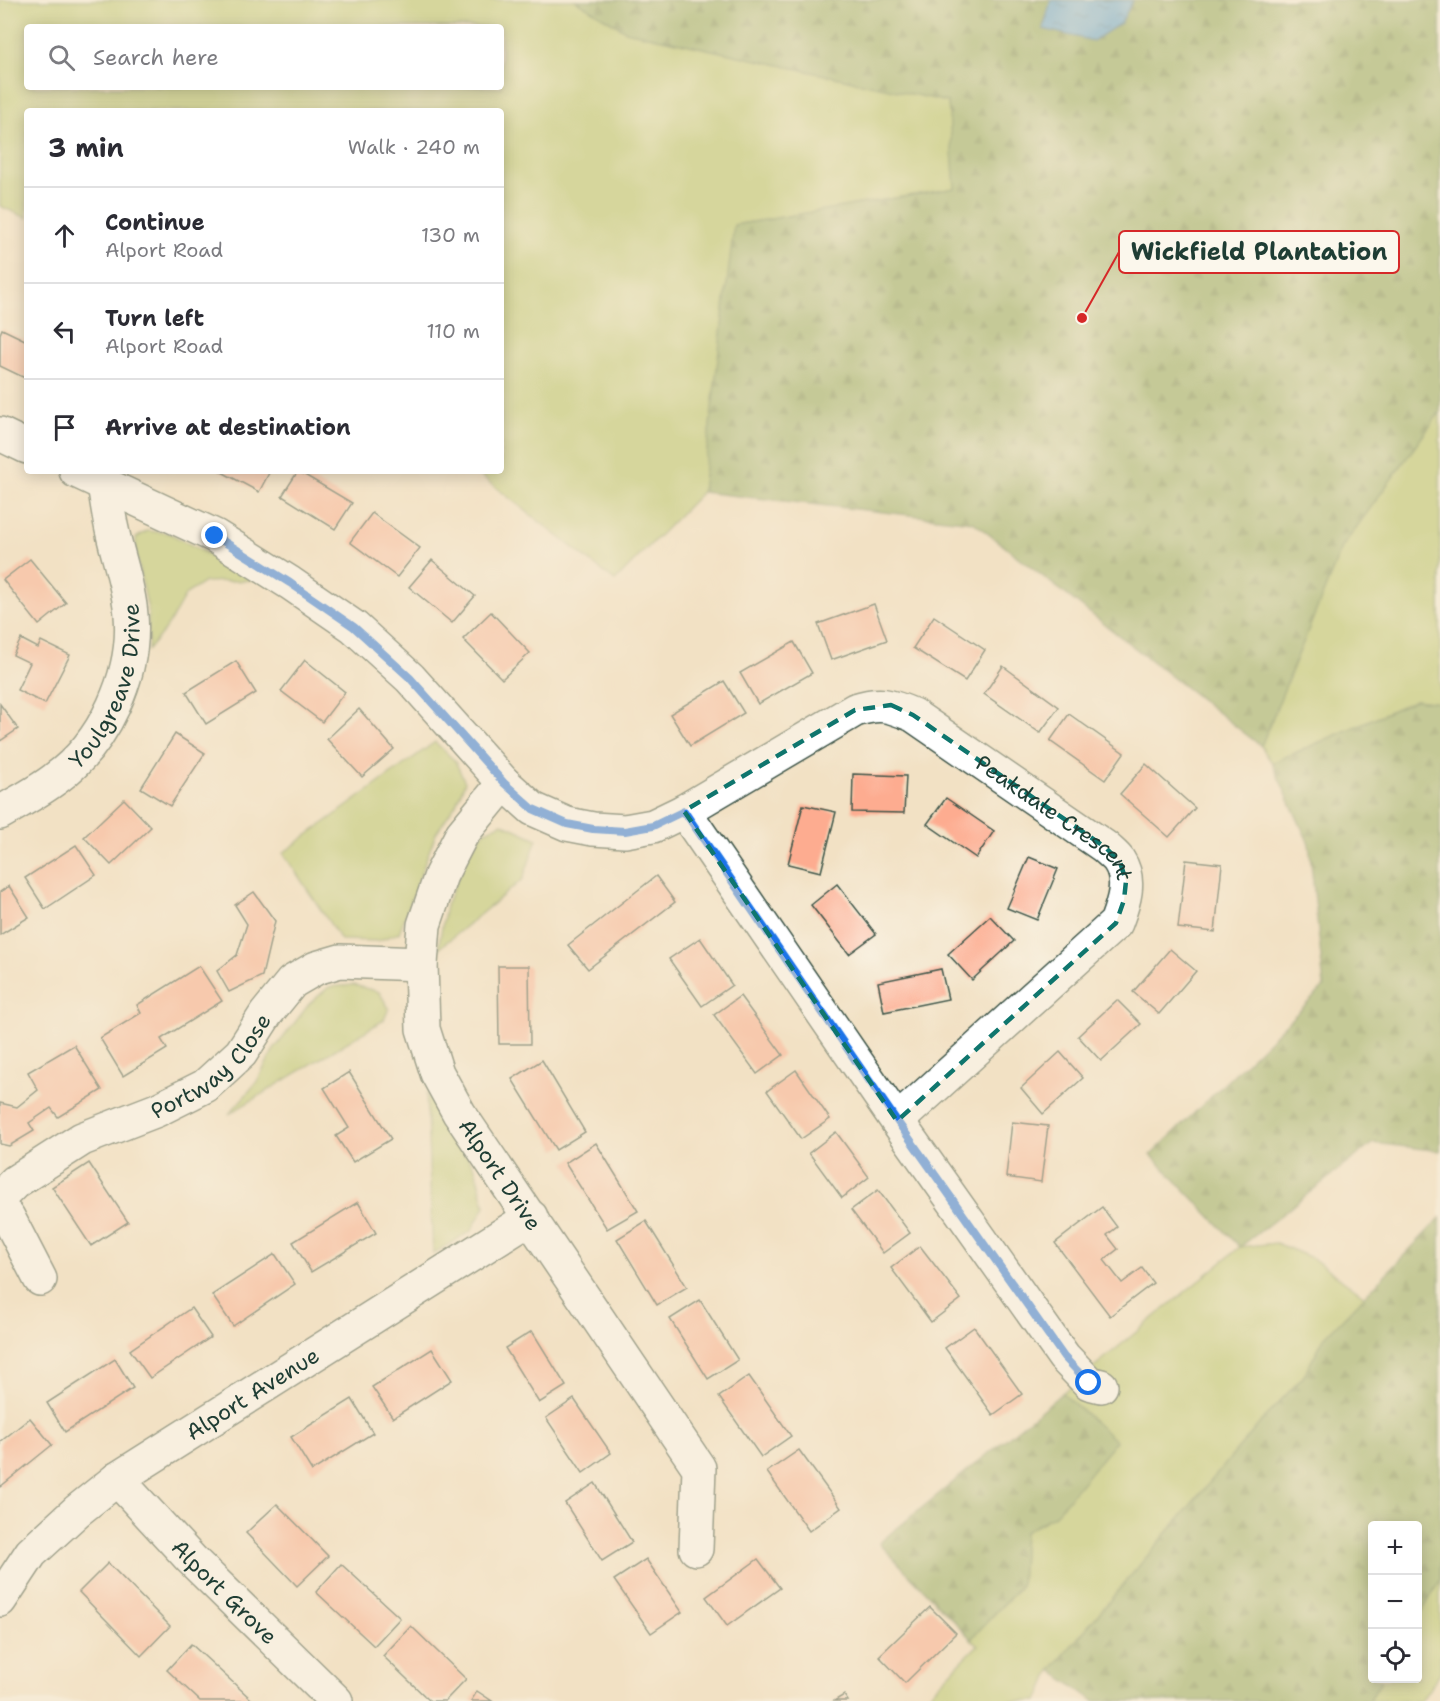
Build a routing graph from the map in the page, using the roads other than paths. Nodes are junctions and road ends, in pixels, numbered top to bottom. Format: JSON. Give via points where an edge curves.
{"nodes":[{"id":1,"x":0,"y":434,"type":"edge"},
{"id":2,"x":24,"y":446,"type":"edge"},
{"id":3,"x":90,"y":478,"type":"edge"},
{"id":4,"x":504,"y":783,"type":"junction"},
{"id":5,"x":684,"y":811,"type":"junction"},
{"id":6,"x":0,"y":813,"type":"edge"},
{"id":7,"x":421,"y":964,"type":"junction"},
{"id":8,"x":897,"y":1121,"type":"junction"},
{"id":9,"x":0,"y":1197,"type":"edge"},
{"id":10,"x":0,"y":1210,"type":"edge"},
{"id":11,"x":531,"y":1217,"type":"junction"},
{"id":12,"x":40,"y":1280,"type":"dead end"},
{"id":13,"x":1101,"y":1386,"type":"dead end"},
{"id":14,"x":117,"y":1479,"type":"junction"},
{"id":15,"x":696,"y":1549,"type":"dead end"},
{"id":16,"x":0,"y":1600,"type":"edge"},
{"id":17,"x":336,"y":1701,"type":"edge"}],
"edges":[{"from":1,"to":2,"type":"street"},
{"from":3,"to":4,"type":"street","name":"Peakdale Crescent","via":[[215,536],[354,627],[410,678]]},
{"from":3,"to":6,"type":"street","name":"Youlgreave Drive","via":[[125,576],[131,616],[130,658],[104,723],[85,753],[56,779]]},
{"from":4,"to":5,"type":"street","name":"Peakdale Crescent","via":[[533,809],[567,824],[593,829],[625,831],[653,826]]},
{"from":4,"to":7,"type":"street","name":"Alport Drive","via":[[462,834],[441,875],[424,925]]},
{"from":5,"to":8,"type":"street"},
{"from":5,"to":8,"type":"street","name":"Peakdale Crescent","via":[[855,710],[873,704],[891,705],[913,715],[1105,847],[1120,862],[1126,881],[1116,923]]},
{"from":7,"to":9,"type":"street","name":"Portway Close","via":[[340,961],[316,968],[292,982],[241,1053],[205,1086],[157,1110],[82,1139],[15,1182]]},
{"from":7,"to":11,"type":"street","name":"Alport Drive","via":[[423,1029],[437,1073],[459,1113]]},
{"from":8,"to":13,"type":"street","via":[[1070,1365],[1089,1383]]},
{"from":10,"to":12,"type":"street","via":[[8,1217]]},
{"from":11,"to":14,"type":"street","name":"Alport Avenue"},
{"from":11,"to":15,"type":"street","name":"Alport Drive","via":[[699,1468]]},
{"from":14,"to":16,"type":"street","name":"Alport Avenue","via":[[31,1553]]},
{"from":14,"to":17,"type":"street","name":"Alport Grove","via":[[191,1559]]}]}
